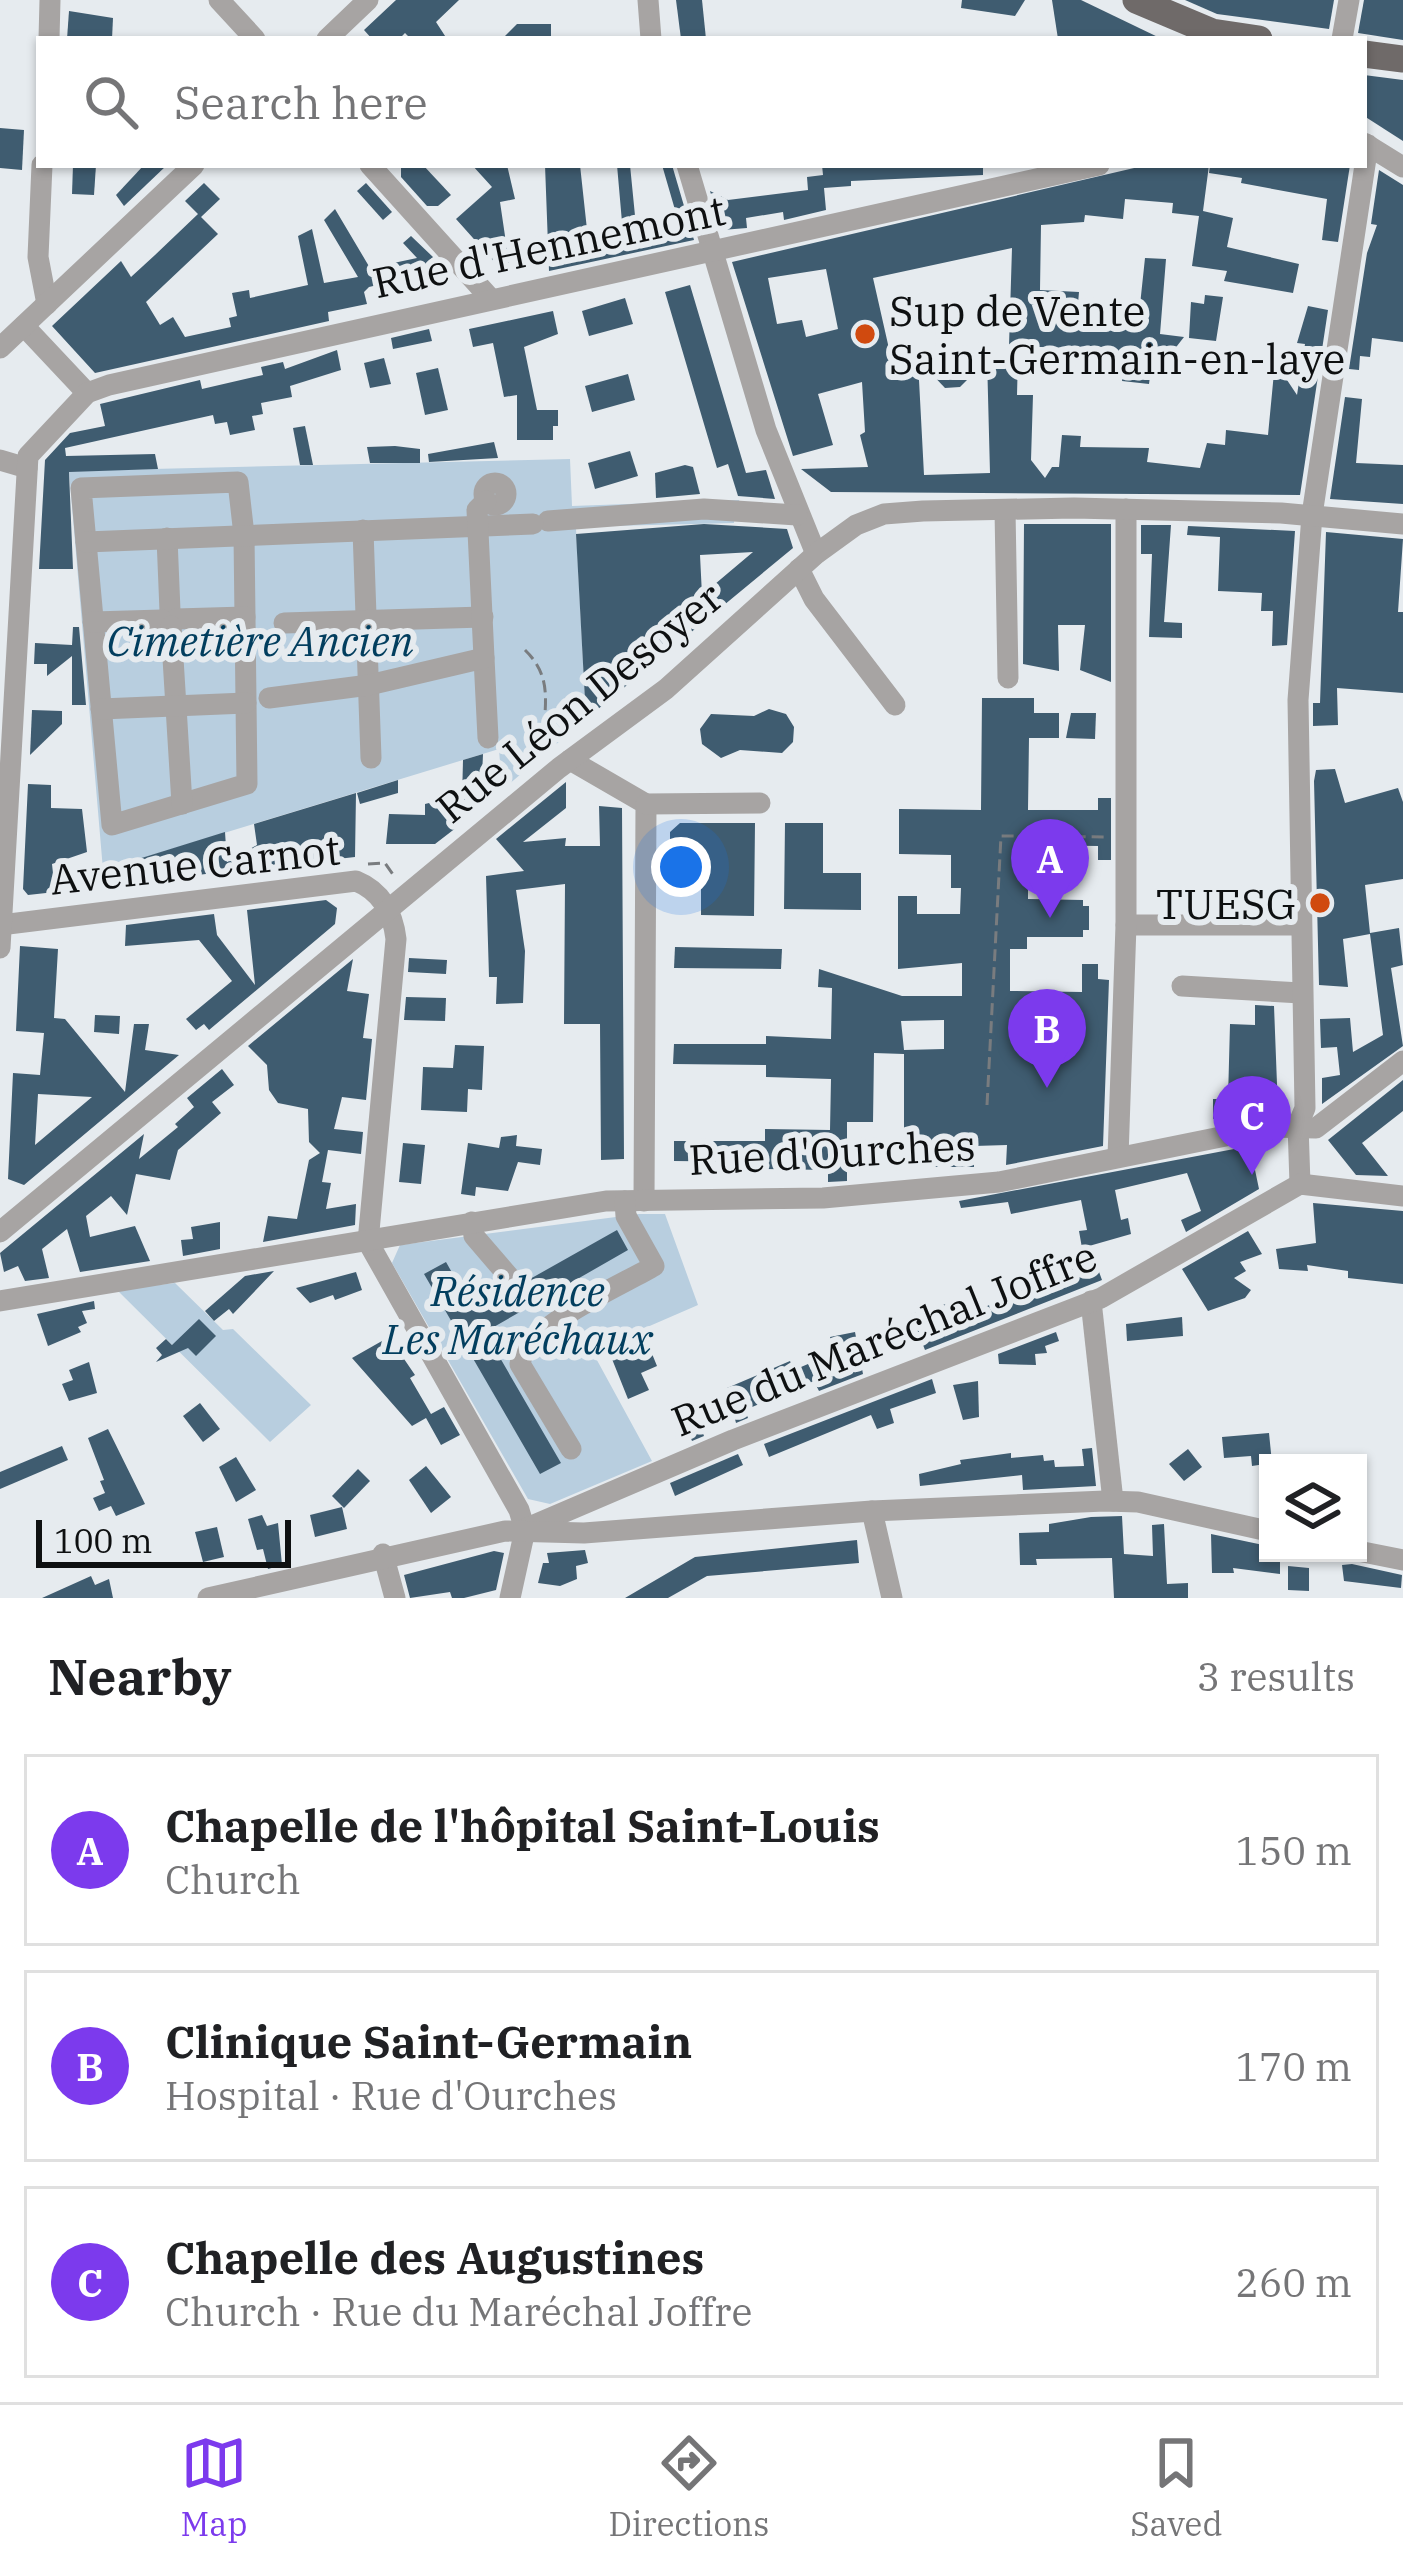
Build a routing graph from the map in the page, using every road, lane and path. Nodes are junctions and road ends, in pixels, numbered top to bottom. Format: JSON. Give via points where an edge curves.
{"nodes":[{"id":1,"x":50,"y":0,"type":"edge"},
{"id":2,"x":219,"y":0,"type":"edge"},
{"id":3,"x":368,"y":0,"type":"edge"},
{"id":4,"x":648,"y":0,"type":"edge"},
{"id":5,"x":1136,"y":0,"type":"edge"},
{"id":6,"x":1349,"y":0,"type":"edge"},
{"id":7,"x":49,"y":36,"type":"edge"},
{"id":8,"x":252,"y":36,"type":"edge"},
{"id":9,"x":330,"y":36,"type":"edge"},
{"id":10,"x":651,"y":36,"type":"edge"},
{"id":11,"x":1216,"y":36,"type":"edge"},
{"id":12,"x":1343,"y":36,"type":"edge"},
{"id":13,"x":1367,"y":54,"type":"edge"},
{"id":14,"x":1403,"y":59,"type":"edge"},
{"id":15,"x":1367,"y":145,"type":"edge"},
{"id":16,"x":1403,"y":167,"type":"edge"},
{"id":17,"x":42,"y":168,"type":"edge"},
{"id":18,"x":191,"y":168,"type":"edge"},
{"id":19,"x":373,"y":168,"type":"edge"},
{"id":20,"x":688,"y":168,"type":"edge"},
{"id":21,"x":1086,"y":168,"type":"edge"},
{"id":22,"x":1363,"y":168,"type":"edge"},
{"id":23,"x":712,"y":251,"type":"junction"},
{"id":24,"x":490,"y":298,"type":"junction"},
{"id":25,"x":47,"y":304,"type":"junction"},
{"id":26,"x":24,"y":326,"type":"junction"},
{"id":27,"x":0,"y":348,"type":"edge"},
{"id":28,"x":87,"y":393,"type":"junction"},
{"id":29,"x":10,"y":461,"type":"edge"},
{"id":30,"x":486,"y":501,"type":"dead end"},
{"id":31,"x":1126,"y":508,"type":"junction"},
{"id":32,"x":1005,"y":510,"type":"junction"},
{"id":33,"x":797,"y":515,"type":"junction"},
{"id":34,"x":1312,"y":515,"type":"junction"},
{"id":35,"x":1403,"y":524,"type":"edge"},
{"id":36,"x":480,"y":526,"type":"junction"},
{"id":37,"x":363,"y":530,"type":"junction"},
{"id":38,"x":244,"y":535,"type":"junction"},
{"id":39,"x":167,"y":538,"type":"junction"},
{"id":40,"x":86,"y":542,"type":"junction"},
{"id":41,"x":807,"y":561,"type":"junction"},
{"id":42,"x":245,"y":617,"type":"junction"},
{"id":43,"x":483,"y":617,"type":"junction"},
{"id":44,"x":170,"y":619,"type":"junction"},
{"id":45,"x":366,"y":620,"type":"junction"},
{"id":46,"x":94,"y":622,"type":"junction"},
{"id":47,"x":284,"y":623,"type":"dead end"},
{"id":48,"x":525,"y":650,"type":"dead end"},
{"id":49,"x":484,"y":658,"type":"junction"},
{"id":50,"x":1008,"y":679,"type":"dead end"},
{"id":51,"x":369,"y":685,"type":"junction"},
{"id":52,"x":269,"y":698,"type":"dead end"},
{"id":53,"x":246,"y":703,"type":"junction"},
{"id":54,"x":895,"y":705,"type":"dead end"},
{"id":55,"x":173,"y":706,"type":"junction"},
{"id":56,"x":101,"y":709,"type":"junction"},
{"id":57,"x":488,"y":738,"type":"dead end"},
{"id":58,"x":371,"y":758,"type":"dead end"},
{"id":59,"x":562,"y":761,"type":"junction"},
{"id":60,"x":760,"y":803,"type":"dead end"},
{"id":61,"x":182,"y":804,"type":"junction"},
{"id":62,"x":646,"y":804,"type":"junction"},
{"id":63,"x":1126,"y":837,"type":"junction"},
{"id":64,"x":388,"y":909,"type":"junction"},
{"id":65,"x":1,"y":925,"type":"edge"},
{"id":66,"x":1126,"y":925,"type":"junction"},
{"id":67,"x":1299,"y":925,"type":"junction"},
{"id":68,"x":0,"y":948,"type":"edge"},
{"id":69,"x":1182,"y":982,"type":"dead end"},
{"id":70,"x":1301,"y":988,"type":"junction"},
{"id":71,"x":1403,"y":1061,"type":"edge"},
{"id":72,"x":987,"y":1106,"type":"dead end"},
{"id":73,"x":1298,"y":1125,"type":"junction"},
{"id":74,"x":1118,"y":1157,"type":"junction"},
{"id":75,"x":1300,"y":1184,"type":"junction"},
{"id":76,"x":1403,"y":1196,"type":"edge"},
{"id":77,"x":635,"y":1201,"type":"junction"},
{"id":78,"x":472,"y":1222,"type":"junction"},
{"id":79,"x":1,"y":1230,"type":"edge"},
{"id":80,"x":368,"y":1242,"type":"junction"},
{"id":81,"x":517,"y":1286,"type":"dead end"},
{"id":82,"x":0,"y":1301,"type":"edge"},
{"id":83,"x":1091,"y":1301,"type":"junction"},
{"id":84,"x":571,"y":1449,"type":"dead end"},
{"id":85,"x":1113,"y":1501,"type":"junction"},
{"id":86,"x":872,"y":1511,"type":"junction"},
{"id":87,"x":1259,"y":1529,"type":"edge"},
{"id":88,"x":525,"y":1530,"type":"junction"},
{"id":89,"x":1367,"y":1553,"type":"edge"},
{"id":90,"x":383,"y":1554,"type":"junction"},
{"id":91,"x":1403,"y":1560,"type":"edge"},
{"id":92,"x":208,"y":1598,"type":"edge"},
{"id":93,"x":394,"y":1598,"type":"edge"},
{"id":94,"x":510,"y":1598,"type":"edge"},
{"id":95,"x":892,"y":1598,"type":"edge"}],
"edges":[{"from":1,"to":7,"type":"street"},
{"from":2,"to":8,"type":"street"},
{"from":3,"to":9,"type":"street"},
{"from":4,"to":10,"type":"street"},
{"from":5,"to":11,"type":"main road"},
{"from":6,"to":12,"type":"street"},
{"from":13,"to":14,"type":"main road"},
{"from":15,"to":16,"type":"street"},
{"from":17,"to":25,"type":"street","via":[[38,257]]},
{"from":18,"to":25,"type":"street"},
{"from":19,"to":24,"type":"street"},
{"from":20,"to":23,"type":"street"},
{"from":21,"to":23,"type":"street","name":"Rue d'Hennemont"},
{"from":22,"to":34,"type":"street"},
{"from":23,"to":24,"type":"street","name":"Rue d'Hennemont"},
{"from":23,"to":33,"type":"street"},
{"from":24,"to":28,"type":"street","name":"Rue d'Hennemont"},
{"from":25,"to":26,"type":"street"},
{"from":26,"to":27,"type":"street"},
{"from":26,"to":28,"type":"street"},
{"from":28,"to":29,"type":"street"},
{"from":29,"to":65,"type":"street"},
{"from":30,"to":36,"type":"street","via":[[477,510]]},
{"from":31,"to":32,"type":"street","name":"Rue Léon Desoyer"},
{"from":31,"to":34,"type":"street","name":"Rue Léon Desoyer"},
{"from":31,"to":63,"type":"street"},
{"from":32,"to":41,"type":"street","name":"Rue Léon Desoyer","via":[[884,514]]},
{"from":32,"to":50,"type":"street"},
{"from":33,"to":36,"type":"street","via":[[704,509]]},
{"from":33,"to":41,"type":"street"},
{"from":34,"to":35,"type":"street","name":"Rue Léon Desoyer"},
{"from":34,"to":67,"type":"street","via":[[1296,760]]},
{"from":36,"to":37,"type":"street"},
{"from":36,"to":43,"type":"street"},
{"from":37,"to":38,"type":"street"},
{"from":37,"to":45,"type":"street"},
{"from":38,"to":39,"type":"street"},
{"from":38,"to":40,"type":"street","via":[[238,482],[81,488]]},
{"from":38,"to":42,"type":"street"},
{"from":39,"to":40,"type":"street"},
{"from":39,"to":44,"type":"street"},
{"from":40,"to":46,"type":"street"},
{"from":41,"to":54,"type":"street","via":[[814,599]]},
{"from":41,"to":59,"type":"street","name":"Rue Léon Desoyer","via":[[666,689]]},
{"from":42,"to":44,"type":"street"},
{"from":42,"to":53,"type":"street"},
{"from":43,"to":45,"type":"street"},
{"from":43,"to":49,"type":"street"},
{"from":44,"to":46,"type":"street"},
{"from":44,"to":55,"type":"street"},
{"from":45,"to":47,"type":"street"},
{"from":45,"to":51,"type":"street"},
{"from":46,"to":56,"type":"street"},
{"from":48,"to":59,"type":"path","via":[[544,674],[542,749]]},
{"from":49,"to":51,"type":"street"},
{"from":49,"to":57,"type":"street"},
{"from":51,"to":52,"type":"street"},
{"from":51,"to":58,"type":"street"},
{"from":53,"to":55,"type":"street"},
{"from":53,"to":61,"type":"street","via":[[247,784]]},
{"from":55,"to":56,"type":"street"},
{"from":55,"to":61,"type":"street"},
{"from":56,"to":61,"type":"street","via":[[112,825]]},
{"from":59,"to":62,"type":"street"},
{"from":59,"to":64,"type":"street","name":"Rue Léon Desoyer"},
{"from":60,"to":62,"type":"street"},
{"from":62,"to":77,"type":"street"},
{"from":63,"to":66,"type":"street"},
{"from":63,"to":72,"type":"path","via":[[1001,836]]},
{"from":64,"to":65,"type":"street","name":"Avenue Carnot","via":[[368,886],[344,882]]},
{"from":64,"to":79,"type":"street","name":"Rue Léon Desoyer"},
{"from":64,"to":80,"type":"street","via":[[396,939]]},
{"from":65,"to":68,"type":"street"},
{"from":66,"to":67,"type":"street"},
{"from":66,"to":74,"type":"street"},
{"from":67,"to":70,"type":"street"},
{"from":69,"to":70,"type":"street"},
{"from":70,"to":73,"type":"street","via":[[1305,1108]]},
{"from":71,"to":73,"type":"street","name":"Rue d'Ourches","via":[[1316,1128]]},
{"from":73,"to":74,"type":"street","name":"Rue d'Ourches"},
{"from":73,"to":75,"type":"street"},
{"from":74,"to":77,"type":"street","name":"Rue d'Ourches","via":[[999,1182],[823,1198]]},
{"from":75,"to":76,"type":"street"},
{"from":75,"to":83,"type":"street","name":"Rue du Maréchal Joffre"},
{"from":77,"to":78,"type":"street","name":"Rue d'Ourches"},
{"from":77,"to":84,"type":"street","via":[[626,1216],[654,1266],[537,1334],[521,1355]]},
{"from":78,"to":80,"type":"street","name":"Rue d'Ourches"},
{"from":78,"to":81,"type":"street","via":[[474,1236]]},
{"from":80,"to":82,"type":"street","name":"Rue d'Ourches"},
{"from":80,"to":88,"type":"street"},
{"from":83,"to":85,"type":"street"},
{"from":83,"to":88,"type":"street","name":"Rue du Maréchal Joffre"},
{"from":85,"to":86,"type":"street"},
{"from":85,"to":87,"type":"street"},
{"from":86,"to":88,"type":"street","via":[[584,1533]]},
{"from":86,"to":95,"type":"street"},
{"from":88,"to":90,"type":"street"},
{"from":88,"to":94,"type":"street"},
{"from":89,"to":91,"type":"street"},
{"from":90,"to":92,"type":"street"},
{"from":90,"to":93,"type":"street"}]}
